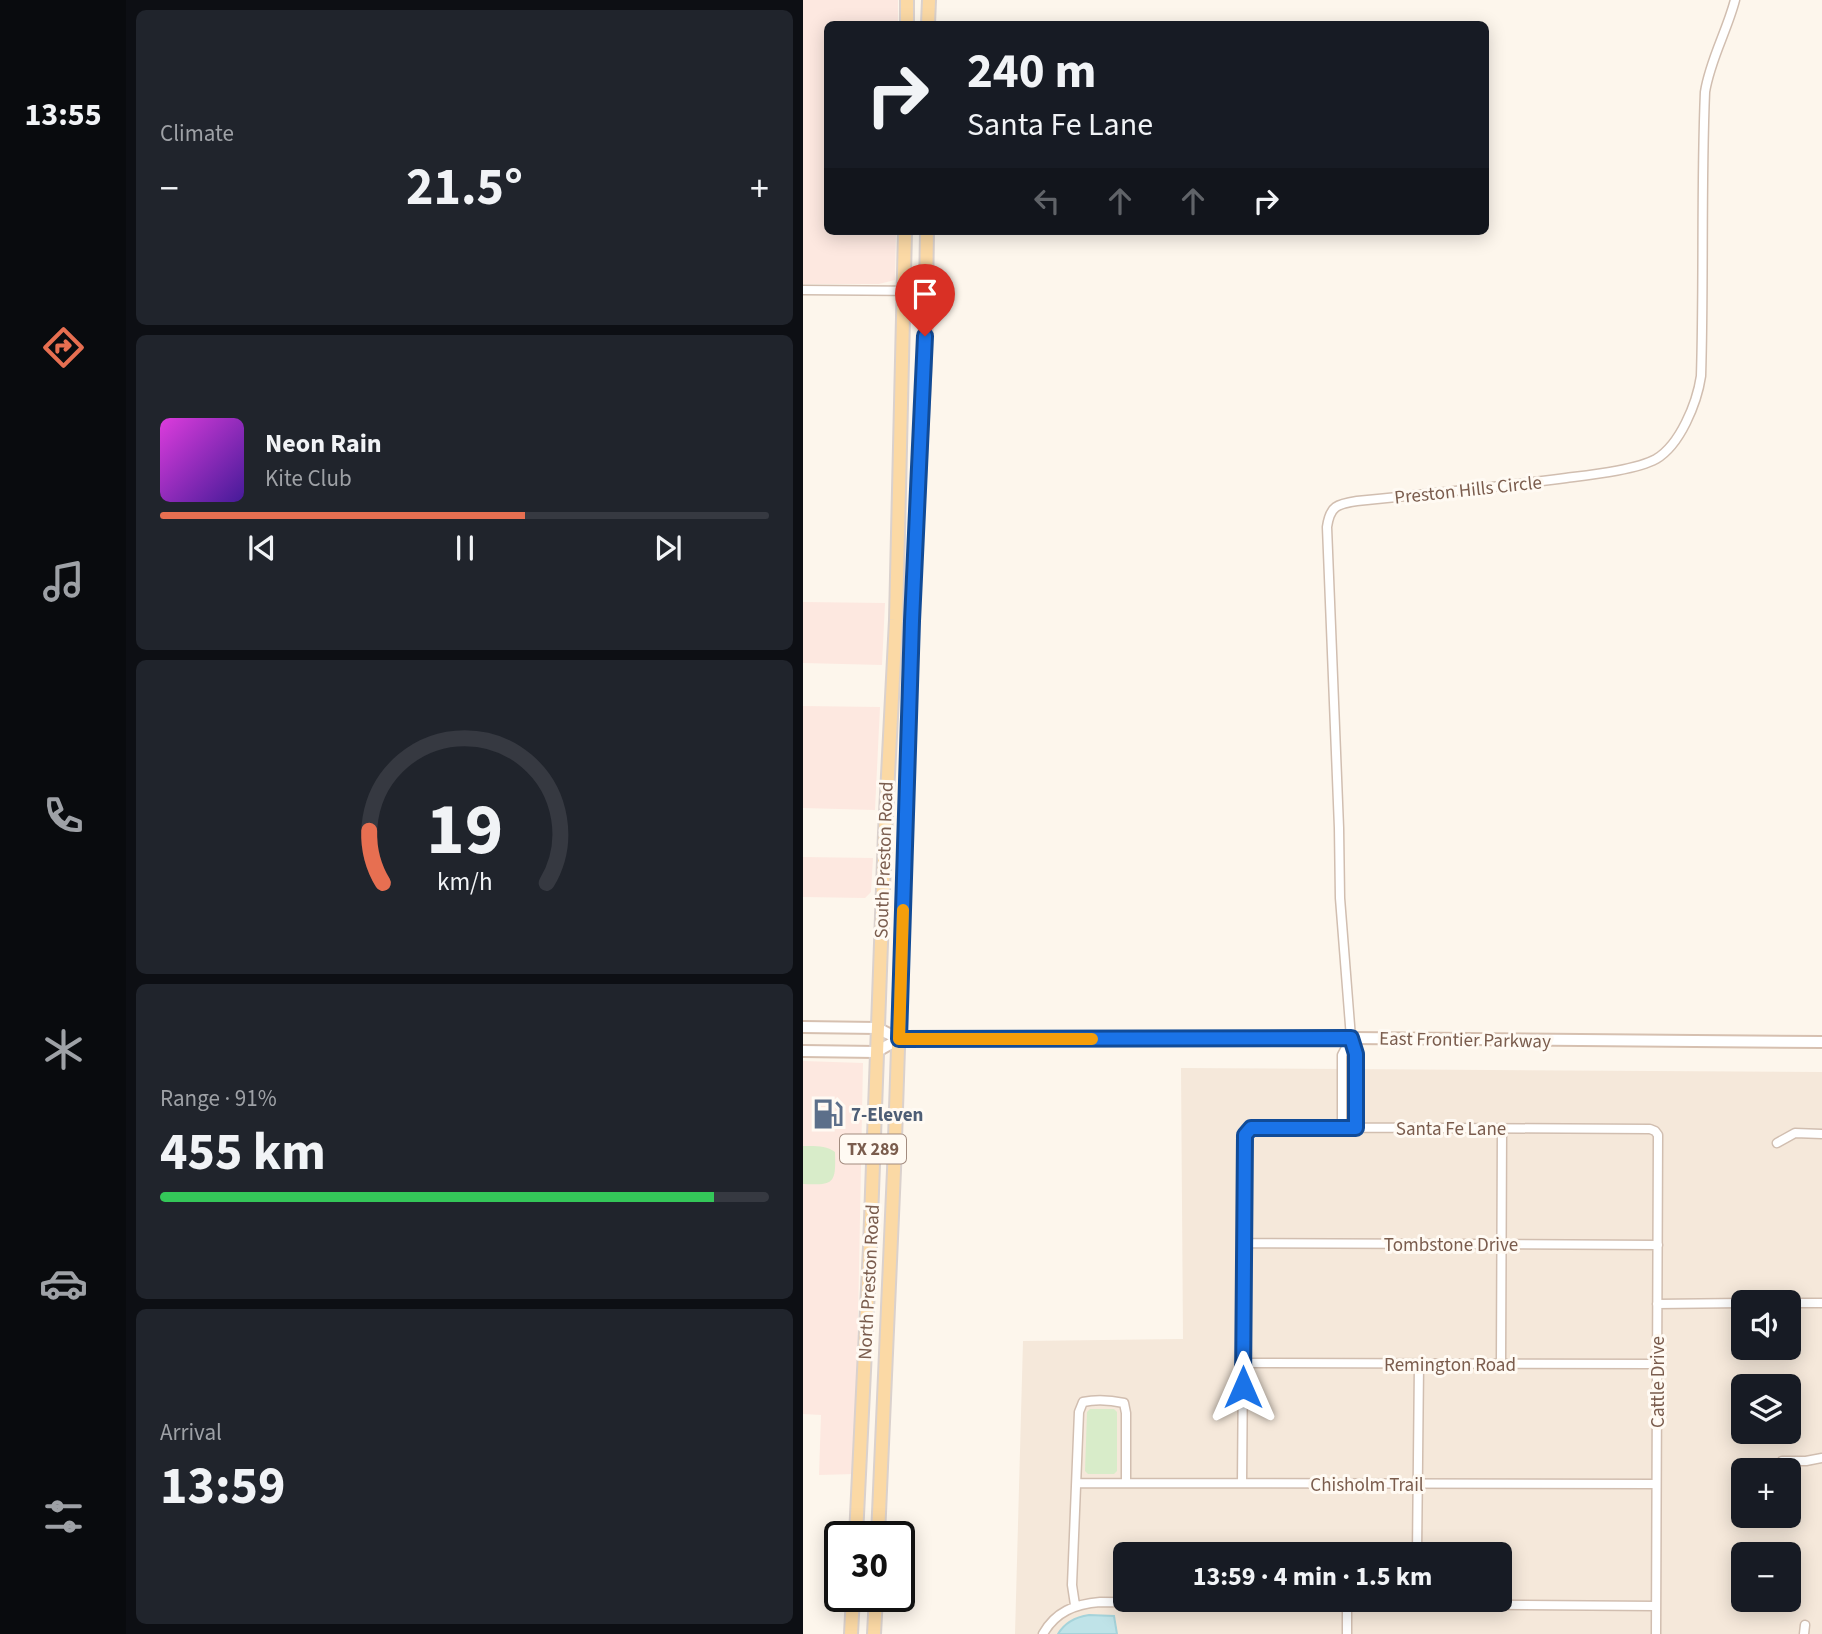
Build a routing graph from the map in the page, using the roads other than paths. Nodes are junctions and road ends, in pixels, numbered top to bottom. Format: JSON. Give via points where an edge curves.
{"nodes":[{"id":1,"x":907,"y":0,"type":"edge"},
{"id":2,"x":929,"y":0,"type":"edge"},
{"id":3,"x":1735,"y":0,"type":"edge"},
{"id":4,"x":907,"y":21,"type":"edge"},
{"id":5,"x":928,"y":21,"type":"edge"},
{"id":6,"x":905,"y":235,"type":"edge"},
{"id":7,"x":927,"y":235,"type":"edge"},
{"id":8,"x":803,"y":290,"type":"edge"},
{"id":9,"x":905,"y":291,"type":"junction"},
{"id":10,"x":926,"y":291,"type":"junction"},
{"id":11,"x":803,"y":1027,"type":"edge"},
{"id":12,"x":877,"y":1028,"type":"junction"},
{"id":13,"x":1351,"y":1038,"type":"junction"},
{"id":14,"x":899,"y":1039,"type":"junction"},
{"id":15,"x":1822,"y":1042,"type":"edge"},
{"id":16,"x":803,"y":1051,"type":"edge"},
{"id":17,"x":876,"y":1052,"type":"junction"},
{"id":18,"x":1342,"y":1128,"type":"junction"},
{"id":19,"x":1356,"y":1128,"type":"junction"},
{"id":20,"x":1502,"y":1128,"type":"junction"},
{"id":21,"x":1655,"y":1131,"type":"joint"},
{"id":22,"x":1822,"y":1134,"type":"edge"},
{"id":23,"x":1777,"y":1143,"type":"dead end"},
{"id":24,"x":1244,"y":1243,"type":"junction"},
{"id":25,"x":1501,"y":1244,"type":"junction"},
{"id":26,"x":1658,"y":1245,"type":"junction"},
{"id":27,"x":1731,"y":1303,"type":"edge"},
{"id":28,"x":1801,"y":1303,"type":"edge"},
{"id":29,"x":1822,"y":1303,"type":"edge"},
{"id":30,"x":1658,"y":1304,"type":"junction"},
{"id":31,"x":867,"y":1319,"type":"junction"},
{"id":32,"x":888,"y":1320,"type":"junction"},
{"id":33,"x":1243,"y":1363,"type":"junction"},
{"id":34,"x":1419,"y":1364,"type":"junction"},
{"id":35,"x":1501,"y":1364,"type":"junction"},
{"id":36,"x":1657,"y":1364,"type":"junction"},
{"id":37,"x":1822,"y":1458,"type":"edge"},
{"id":38,"x":1801,"y":1461,"type":"edge"},
{"id":39,"x":1077,"y":1483,"type":"junction"},
{"id":40,"x":1126,"y":1483,"type":"junction"},
{"id":41,"x":1242,"y":1483,"type":"junction"},
{"id":42,"x":1418,"y":1484,"type":"junction"},
{"id":43,"x":1656,"y":1484,"type":"junction"},
{"id":44,"x":857,"y":1521,"type":"edge"},
{"id":45,"x":879,"y":1521,"type":"edge"},
{"id":46,"x":1417,"y":1542,"type":"edge"},
{"id":47,"x":1113,"y":1602,"type":"edge"},
{"id":48,"x":1512,"y":1604,"type":"edge"},
{"id":49,"x":1075,"y":1605,"type":"junction"},
{"id":50,"x":1656,"y":1606,"type":"junction"},
{"id":51,"x":852,"y":1612,"type":"edge"},
{"id":52,"x":875,"y":1612,"type":"edge"},
{"id":53,"x":1347,"y":1612,"type":"edge"},
{"id":54,"x":851,"y":1634,"type":"edge"},
{"id":55,"x":874,"y":1634,"type":"edge"},
{"id":56,"x":1043,"y":1634,"type":"edge"},
{"id":57,"x":1347,"y":1634,"type":"edge"},
{"id":58,"x":1656,"y":1634,"type":"edge"}],
"edges":[{"from":1,"to":4,"type":"main road"},
{"from":2,"to":5,"type":"main road"},
{"from":3,"to":13,"type":"street","name":"Preston Hills Circle","via":[[1705,92],[1699,388],[1671,445],[1641,465],[1489,488],[1343,503],[1329,515],[1340,898]]},
{"from":6,"to":9,"type":"main road","name":"South Preston Road","number":"TX 289"},
{"from":7,"to":10,"type":"main road","name":"South Preston Road","number":"TX 289"},
{"from":8,"to":9,"type":"street"},
{"from":9,"to":10,"type":"street"},
{"from":9,"to":12,"type":"main road","name":"South Preston Road","number":"TX 289"},
{"from":10,"to":14,"type":"main road","name":"South Preston Road","number":"TX 289"},
{"from":11,"to":12,"type":"street"},
{"from":12,"to":14,"type":"street"},
{"from":12,"to":17,"type":"main road","name":"North Preston Road","number":"TX 289"},
{"from":13,"to":14,"type":"street","name":"East Frontier Parkway"},
{"from":13,"to":15,"type":"street","name":"East Frontier Parkway"},
{"from":13,"to":18,"type":"street","via":[[1342,1055]]},
{"from":13,"to":19,"type":"street","via":[[1356,1054]]},
{"from":14,"to":17,"type":"street"},
{"from":14,"to":32,"type":"main road","name":"North Preston Road","number":"TX 289"},
{"from":16,"to":17,"type":"street"},
{"from":17,"to":31,"type":"main road","name":"North Preston Road","number":"TX 289"},
{"from":18,"to":19,"type":"street","name":"Santa Fe Lane"},
{"from":18,"to":24,"type":"street","name":"Santa Fe Lane","via":[[1247,1130]]},
{"from":19,"to":20,"type":"street","name":"Santa Fe Lane"},
{"from":20,"to":21,"type":"street","name":"Santa Fe Lane"},
{"from":20,"to":25,"type":"street"},
{"from":21,"to":26,"type":"street","name":"Cattle Drive"},
{"from":22,"to":23,"type":"street","via":[[1795,1133]]},
{"from":24,"to":25,"type":"street","name":"Tombstone Drive"},
{"from":24,"to":33,"type":"street"},
{"from":25,"to":26,"type":"street","name":"Tombstone Drive"},
{"from":25,"to":35,"type":"street"},
{"from":26,"to":30,"type":"street","name":"Cattle Drive"},
{"from":27,"to":30,"type":"street"},
{"from":28,"to":29,"type":"street"},
{"from":30,"to":36,"type":"street","name":"Cattle Drive"},
{"from":31,"to":32,"type":"main road"},
{"from":31,"to":44,"type":"main road","name":"North Preston Road","number":"TX 289"},
{"from":32,"to":45,"type":"main road","name":"North Preston Road","number":"TX 289"},
{"from":33,"to":34,"type":"street","name":"Remington Road"},
{"from":33,"to":41,"type":"street"},
{"from":34,"to":35,"type":"street","name":"Remington Road"},
{"from":34,"to":42,"type":"street"},
{"from":35,"to":36,"type":"street","name":"Remington Road"},
{"from":36,"to":43,"type":"street","name":"Cattle Drive"},
{"from":37,"to":38,"type":"street"},
{"from":39,"to":40,"type":"street","name":"Chisholm Trail"},
{"from":39,"to":40,"type":"street","via":[[1079,1412],[1083,1402],[1092,1400],[1124,1403]]},
{"from":39,"to":49,"type":"street"},
{"from":40,"to":41,"type":"street","name":"Chisholm Trail"},
{"from":41,"to":42,"type":"street","name":"Chisholm Trail"},
{"from":42,"to":43,"type":"street","name":"Chisholm Trail"},
{"from":42,"to":46,"type":"street"},
{"from":43,"to":50,"type":"street","name":"Cattle Drive"},
{"from":47,"to":49,"type":"street"},
{"from":48,"to":50,"type":"street"},
{"from":49,"to":56,"type":"street","via":[[1051,1621]]},
{"from":50,"to":58,"type":"street","name":"Cattle Drive"},
{"from":51,"to":54,"type":"main road"},
{"from":52,"to":55,"type":"main road"},
{"from":53,"to":57,"type":"street"}]}
